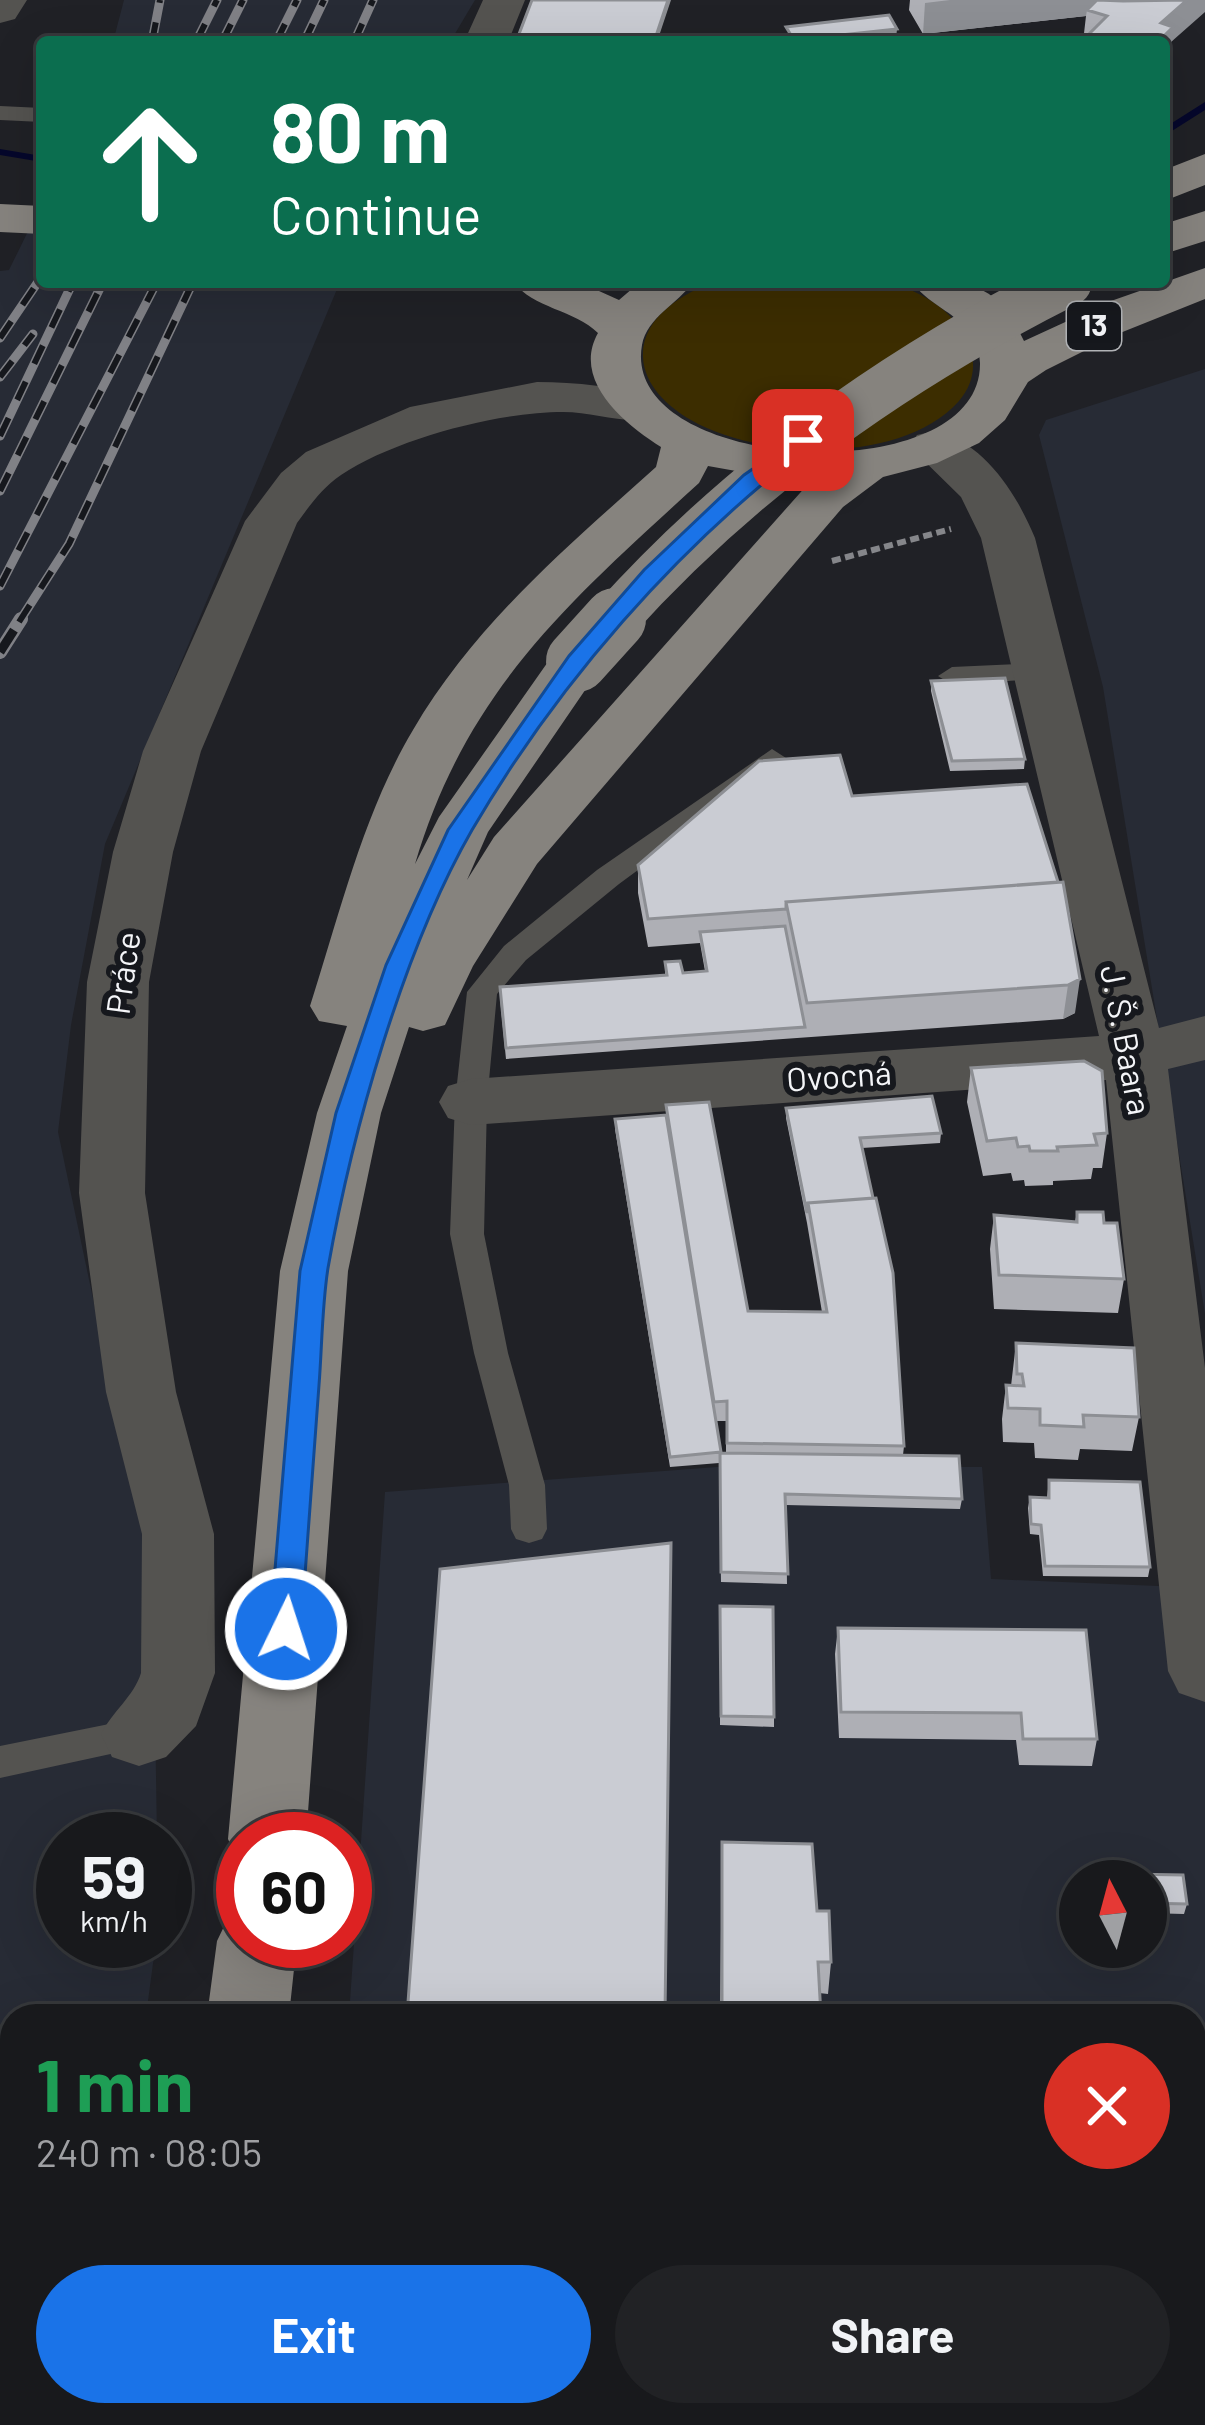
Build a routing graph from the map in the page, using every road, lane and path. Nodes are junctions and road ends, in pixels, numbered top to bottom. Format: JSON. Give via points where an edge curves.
{"nodes":[{"id":1,"x":6,"y":0,"type":"edge"},
{"id":2,"x":504,"y":0,"type":"edge"},
{"id":3,"x":0,"y":10,"type":"edge"},
{"id":4,"x":489,"y":36,"type":"edge"},
{"id":5,"x":0,"y":113,"type":"edge"},
{"id":6,"x":36,"y":115,"type":"edge"},
{"id":7,"x":1205,"y":168,"type":"edge"},
{"id":8,"x":1170,"y":185,"type":"edge"},
{"id":9,"x":0,"y":218,"type":"edge"},
{"id":10,"x":36,"y":220,"type":"edge"},
{"id":11,"x":1205,"y":225,"type":"edge"},
{"id":12,"x":1170,"y":238,"type":"edge"},
{"id":13,"x":1200,"y":285,"type":"edge"},
{"id":14,"x":552,"y":288,"type":"edge"},
{"id":15,"x":661,"y":288,"type":"edge"},
{"id":16,"x":946,"y":288,"type":"edge"},
{"id":17,"x":1057,"y":288,"type":"edge"},
{"id":18,"x":617,"y":341,"type":"junction"},
{"id":19,"x":1005,"y":374,"type":"junction"},
{"id":20,"x":537,"y":397,"type":"junction"},
{"id":21,"x":637,"y":407,"type":"junction"},
{"id":22,"x":688,"y":442,"type":"junction"},
{"id":23,"x":935,"y":446,"type":"junction"},
{"id":24,"x":868,"y":464,"type":"junction"},
{"id":25,"x":1040,"y":672,"type":"junction"},
{"id":26,"x":952,"y":676,"type":"edge"},
{"id":27,"x":772,"y":758,"type":"edge"},
{"id":28,"x":1205,"y":1038,"type":"edge"},
{"id":29,"x":1135,"y":1056,"type":"junction"},
{"id":30,"x":470,"y":1102,"type":"junction"},
{"id":31,"x":349,"y":1113,"type":"junction"},
{"id":32,"x":314,"y":1271,"type":"junction"},
{"id":33,"x":1193,"y":1465,"type":"edge"},
{"id":34,"x":529,"y":1529,"type":"dead end"},
{"id":35,"x":1205,"y":1671,"type":"edge"},
{"id":36,"x":139,"y":1734,"type":"joint"},
{"id":37,"x":0,"y":1762,"type":"edge"},
{"id":38,"x":269,"y":1812,"type":"edge"},
{"id":39,"x":254,"y":1968,"type":"edge"},
{"id":40,"x":249,"y":2004,"type":"edge"}],
"edges":[{"from":1,"to":3,"type":"street"},
{"from":2,"to":4,"type":"street"},
{"from":5,"to":6,"type":"lane"},
{"from":7,"to":8,"type":"main road"},
{"from":9,"to":10,"type":"main road"},
{"from":11,"to":12,"type":"main road"},
{"from":13,"to":19,"type":"main road","number":"13","via":[[1060,342]]},
{"from":14,"to":18,"type":"main road","via":[[602,310]]},
{"from":15,"to":18,"type":"main road","via":[[637,305]]},
{"from":16,"to":19,"type":"main road","via":[[992,326]]},
{"from":17,"to":31,"type":"main road","bridge":true,"via":[[905,368],[769,466],[652,574],[577,661],[460,830],[398,965]]},
{"from":18,"to":20,"type":"street","name":"Práce","via":[[572,383]]},
{"from":18,"to":21,"type":"main road","via":[[619,381]]},
{"from":19,"to":23,"type":"main road","number":"13","via":[[984,414]]},
{"from":20,"to":21,"type":"street","name":"Práce"},
{"from":20,"to":36,"type":"street","name":"Práce","via":[[389,431],[299,484],[271,520],[166,771],[118,982],[113,1080],[112,1193],[123,1290],[178,1534],[178,1672],[169,1704]]},
{"from":21,"to":22,"type":"main road","number":"13"},
{"from":22,"to":24,"type":"main road","number":"13","via":[[774,466]]},
{"from":22,"to":32,"type":"main road","via":[[681,472],[541,599],[480,672],[440,732],[398,822],[293,1159]]},
{"from":23,"to":24,"type":"main road","number":"13"},
{"from":23,"to":25,"type":"street","name":"J. Š. Baara","via":[[962,465],[998,512]]},
{"from":24,"to":31,"type":"main road","via":[[825,496],[515,851],[442,966],[401,1060]]},
{"from":25,"to":26,"type":"lane"},
{"from":25,"to":29,"type":"street","name":"J. Š. Baara"},
{"from":27,"to":30,"type":"lane","via":[[515,953],[482,992]]},
{"from":28,"to":29,"type":"street","name":"Ovocná"},
{"from":29,"to":30,"type":"street","name":"Ovocná"},
{"from":29,"to":33,"type":"street","name":"J. Š. Baara"},
{"from":30,"to":34,"type":"lane","via":[[467,1234],[527,1485]]},
{"from":31,"to":32,"type":"main road"},
{"from":32,"to":38,"type":"main road"},
{"from":33,"to":35,"type":"street","name":"J. Š. Baara"},
{"from":36,"to":37,"type":"lane"},
{"from":39,"to":40,"type":"main road"}]}
